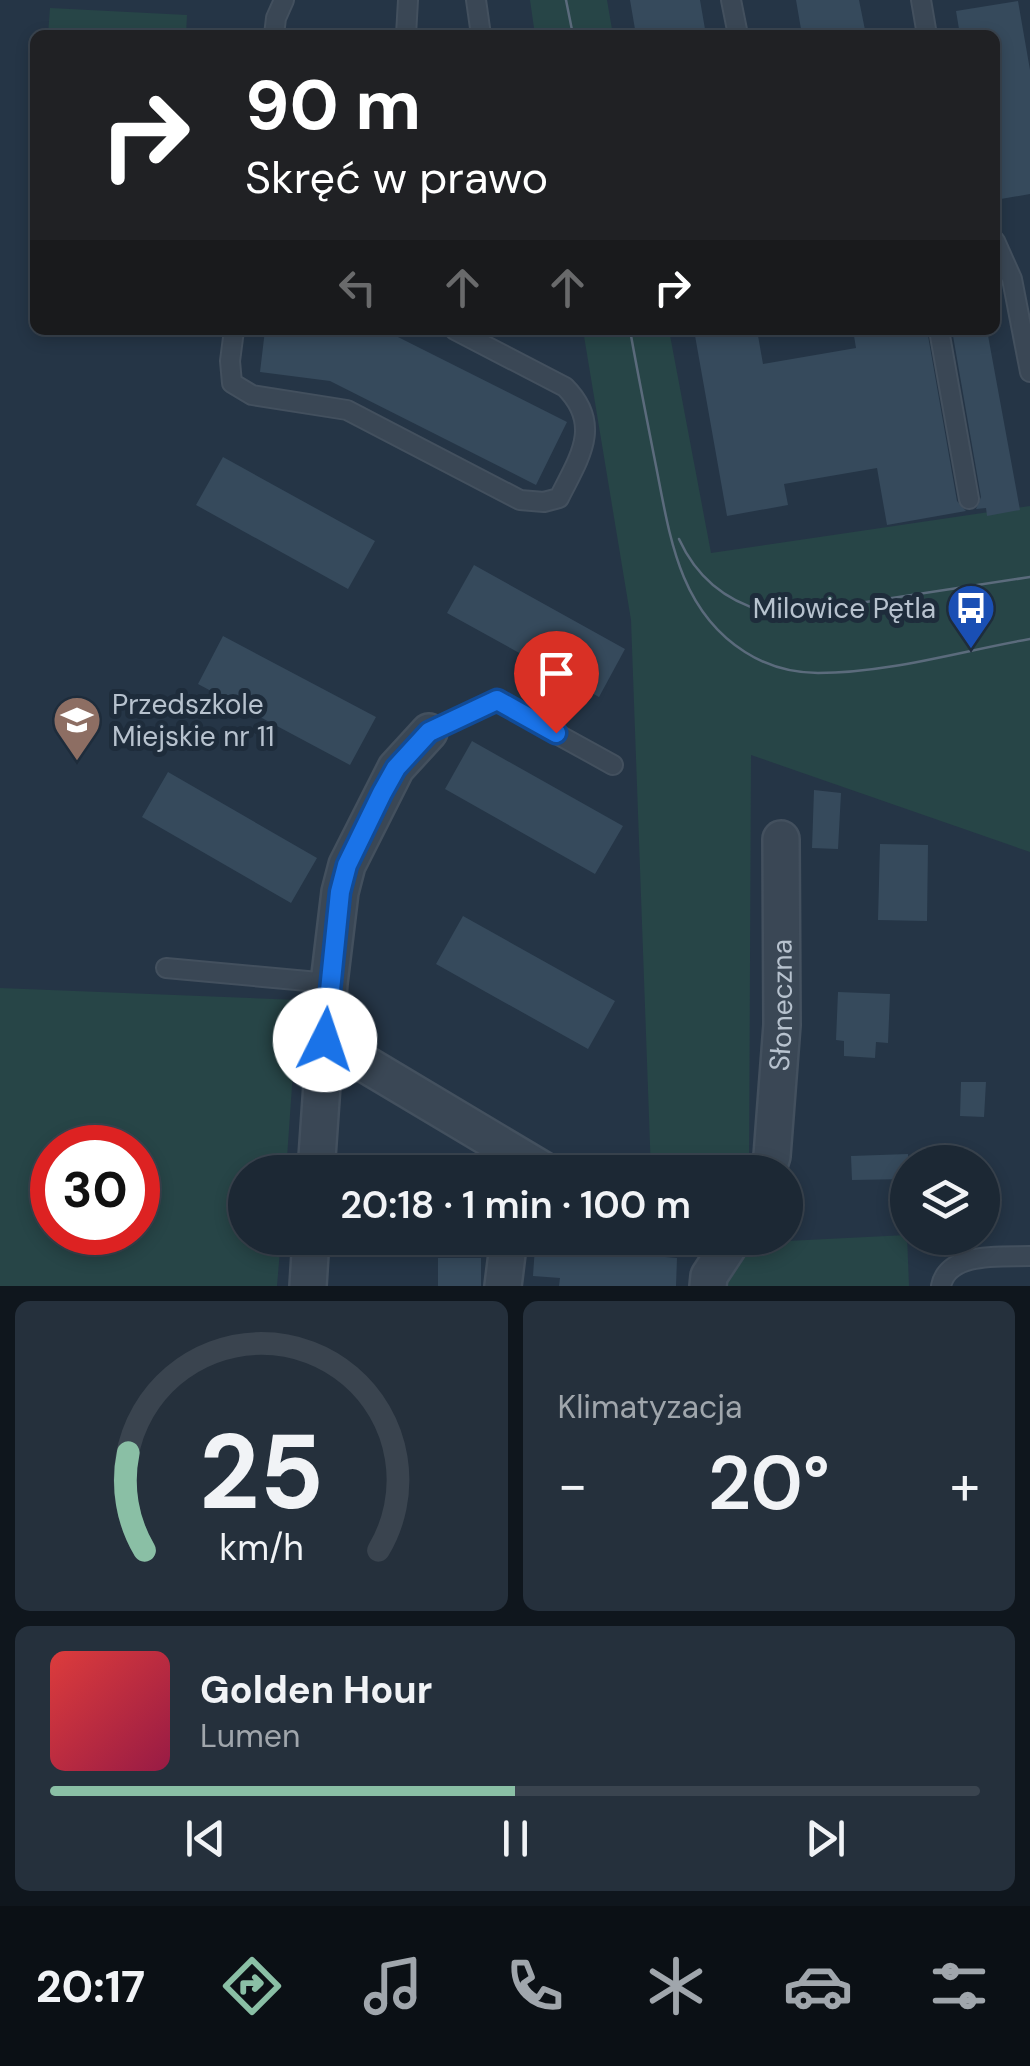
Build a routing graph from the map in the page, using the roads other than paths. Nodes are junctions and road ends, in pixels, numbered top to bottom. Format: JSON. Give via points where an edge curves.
{"nodes":[{"id":1,"x":284,"y":0,"type":"edge"},
{"id":2,"x":408,"y":0,"type":"edge"},
{"id":3,"x":476,"y":0,"type":"edge"},
{"id":4,"x":730,"y":0,"type":"edge"},
{"id":5,"x":921,"y":0,"type":"edge"},
{"id":6,"x":275,"y":30,"type":"edge"},
{"id":7,"x":406,"y":30,"type":"edge"},
{"id":8,"x":481,"y":30,"type":"edge"},
{"id":9,"x":737,"y":30,"type":"edge"},
{"id":10,"x":926,"y":30,"type":"edge"},
{"id":11,"x":1000,"y":252,"type":"edge"},
{"id":12,"x":233,"y":335,"type":"edge"},
{"id":13,"x":465,"y":335,"type":"edge"},
{"id":14,"x":941,"y":335,"type":"edge"},
{"id":15,"x":1030,"y":372,"type":"edge"},
{"id":16,"x":969,"y":499,"type":"dead end"},
{"id":17,"x":429,"y":732,"type":"joint"},
{"id":18,"x":614,"y":765,"type":"dead end"},
{"id":19,"x":781,"y":839,"type":"dead end"},
{"id":20,"x":166,"y":968,"type":"dead end"},
{"id":21,"x":329,"y":983,"type":"junction"},
{"id":22,"x":325,"y":1040,"type":"junction"},
{"id":23,"x":317,"y":1155,"type":"edge"},
{"id":24,"x":508,"y":1155,"type":"edge"},
{"id":25,"x":772,"y":1155,"type":"edge"},
{"id":26,"x":311,"y":1255,"type":"edge"},
{"id":27,"x":507,"y":1255,"type":"edge"},
{"id":28,"x":723,"y":1255,"type":"edge"},
{"id":29,"x":1030,"y":1256,"type":"edge"},
{"id":30,"x":308,"y":1286,"type":"edge"},
{"id":31,"x":503,"y":1286,"type":"edge"},
{"id":32,"x":708,"y":1286,"type":"edge"},
{"id":33,"x":941,"y":1286,"type":"edge"}],
"edges":[{"from":1,"to":6,"type":"lane"},
{"from":2,"to":7,"type":"lane"},
{"from":3,"to":8,"type":"lane"},
{"from":4,"to":9,"type":"lane"},
{"from":5,"to":10,"type":"lane"},
{"from":11,"to":15,"type":"lane","via":[[1012,279]]},
{"from":12,"to":13,"type":"lane","via":[[232,383],[252,394],[347,410],[520,500],[559,498],[586,443],[578,401],[565,387]]},
{"from":14,"to":16,"type":"lane"},
{"from":17,"to":18,"type":"lane","via":[[497,700]]},
{"from":17,"to":21,"type":"street","via":[[396,768],[347,865]]},
{"from":19,"to":25,"type":"street","name":"Słoneczna","via":[[782,1025]]},
{"from":20,"to":21,"type":"lane"},
{"from":21,"to":22,"type":"street"},
{"from":22,"to":23,"type":"street"},
{"from":22,"to":24,"type":"street"},
{"from":26,"to":30,"type":"street"},
{"from":27,"to":31,"type":"street"},
{"from":28,"to":32,"type":"street"},
{"from":29,"to":33,"type":"lane","via":[[968,1260],[942,1278]]}]}
